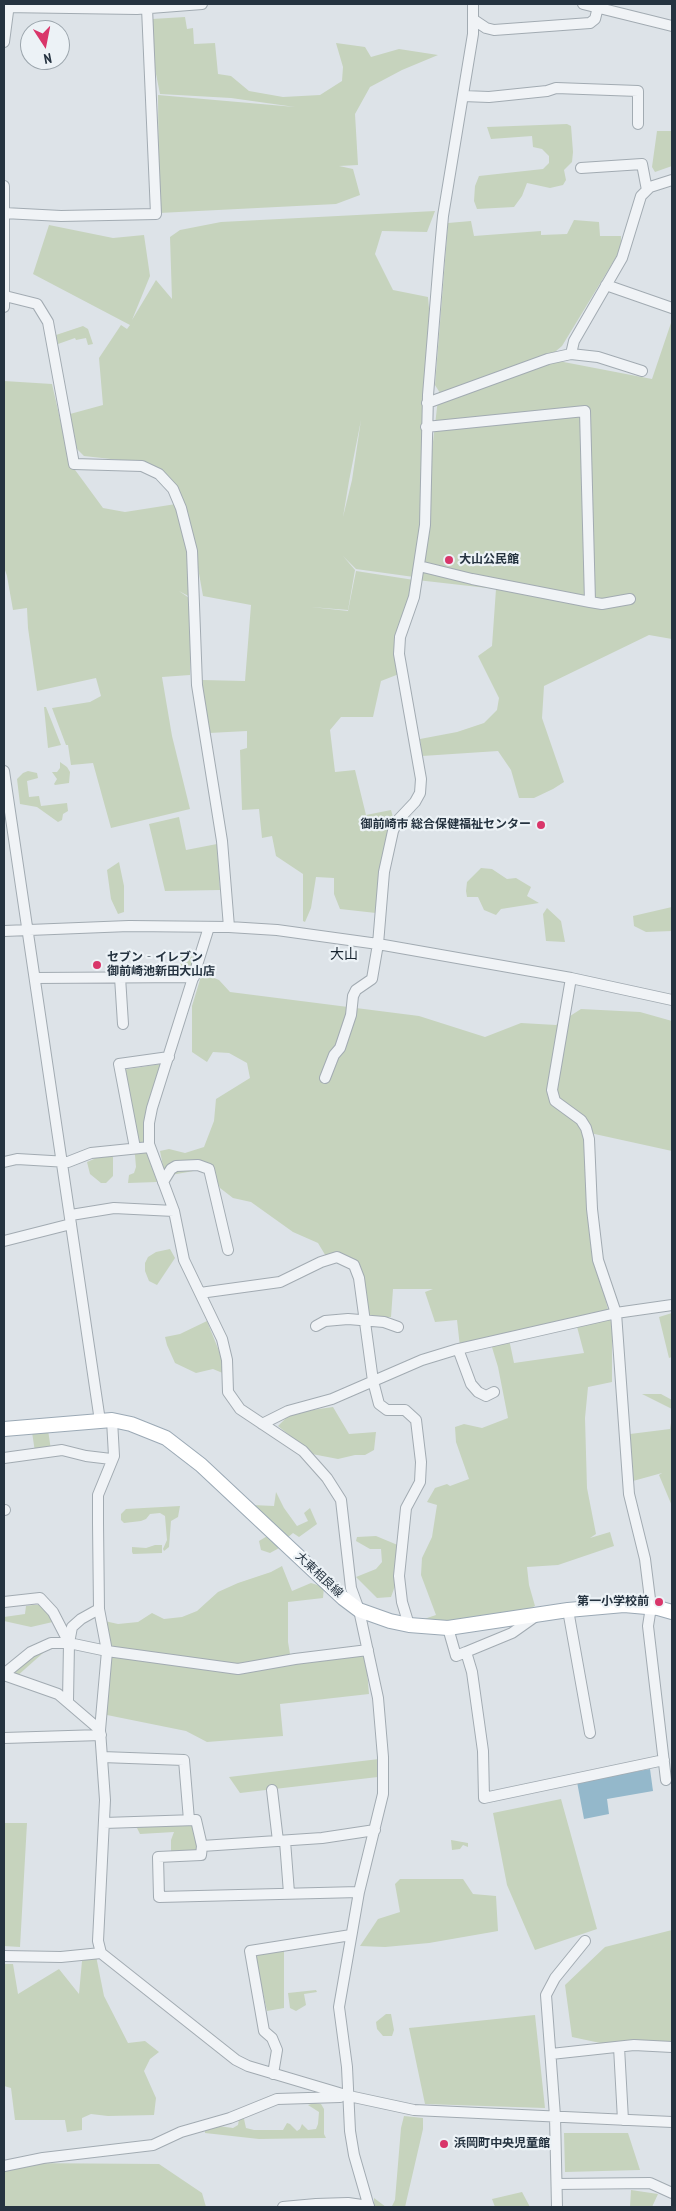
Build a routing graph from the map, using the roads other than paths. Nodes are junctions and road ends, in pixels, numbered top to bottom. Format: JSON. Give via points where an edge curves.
{"nodes":[{"id":1,"x":202,"y":4,"type":"edge"},
{"id":2,"x":473,"y":4,"type":"edge"},
{"id":3,"x":583,"y":4,"type":"edge"},
{"id":4,"x":7,"y":6,"type":"edge"},
{"id":5,"x":598,"y":7,"type":"junction"},
{"id":6,"x":147,"y":8,"type":"junction"},
{"id":7,"x":474,"y":20,"type":"junction"},
{"id":8,"x":672,"y":26,"type":"edge"},
{"id":9,"x":4,"y":42,"type":"edge"},
{"id":10,"x":463,"y":96,"type":"junction"},
{"id":11,"x":638,"y":124,"type":"dead end"},
{"id":12,"x":581,"y":168,"type":"dead end"},
{"id":13,"x":672,"y":180,"type":"edge"},
{"id":14,"x":4,"y":186,"type":"edge"},
{"id":15,"x":647,"y":190,"type":"junction"},
{"id":16,"x":4,"y":214,"type":"edge"},
{"id":17,"x":4,"y":260,"type":"edge"},
{"id":18,"x":606,"y":286,"type":"junction"},
{"id":19,"x":4,"y":302,"type":"edge"},
{"id":20,"x":672,"y":308,"type":"edge"},
{"id":21,"x":571,"y":354,"type":"junction"},
{"id":22,"x":642,"y":371,"type":"dead end"},
{"id":23,"x":427,"y":403,"type":"junction"},
{"id":24,"x":426,"y":427,"type":"junction"},
{"id":25,"x":419,"y":566,"type":"junction"},
{"id":26,"x":630,"y":599,"type":"dead end"},
{"id":27,"x":590,"y":602,"type":"junction"},
{"id":28,"x":4,"y":771,"type":"edge"},
{"id":29,"x":6,"y":798,"type":"edge"},
{"id":30,"x":209,"y":927,"type":"junction"},
{"id":31,"x":229,"y":927,"type":"junction"},
{"id":32,"x":28,"y":930,"type":"junction"},
{"id":33,"x":4,"y":931,"type":"edge"},
{"id":34,"x":378,"y":944,"type":"junction"},
{"id":35,"x":194,"y":977,"type":"junction"},
{"id":36,"x":35,"y":978,"type":"junction"},
{"id":37,"x":120,"y":978,"type":"junction"},
{"id":38,"x":571,"y":978,"type":"junction"},
{"id":39,"x":672,"y":1000,"type":"edge"},
{"id":40,"x":123,"y":1024,"type":"dead end"},
{"id":41,"x":169,"y":1056,"type":"junction"},
{"id":42,"x":325,"y":1078,"type":"dead end"},
{"id":43,"x":150,"y":1147,"type":"junction"},
{"id":44,"x":135,"y":1148,"type":"junction"},
{"id":45,"x":4,"y":1162,"type":"edge"},
{"id":46,"x":62,"y":1162,"type":"junction"},
{"id":47,"x":163,"y":1182,"type":"junction"},
{"id":48,"x":174,"y":1211,"type":"junction"},
{"id":49,"x":71,"y":1219,"type":"junction"},
{"id":50,"x":4,"y":1241,"type":"edge"},
{"id":51,"x":228,"y":1250,"type":"dead end"},
{"id":52,"x":200,"y":1293,"type":"junction"},
{"id":53,"x":672,"y":1305,"type":"edge"},
{"id":54,"x":616,"y":1313,"type":"junction"},
{"id":55,"x":365,"y":1320,"type":"junction"},
{"id":56,"x":316,"y":1326,"type":"dead end"},
{"id":57,"x":398,"y":1327,"type":"dead end"},
{"id":58,"x":458,"y":1349,"type":"junction"},
{"id":59,"x":373,"y":1381,"type":"junction"},
{"id":60,"x":494,"y":1392,"type":"dead end"},
{"id":61,"x":106,"y":1421,"type":"junction"},
{"id":62,"x":262,"y":1424,"type":"junction"},
{"id":63,"x":4,"y":1429,"type":"edge"},
{"id":64,"x":4,"y":1458,"type":"edge"},
{"id":65,"x":112,"y":1459,"type":"junction"},
{"id":66,"x":4,"y":1602,"type":"edge"},
{"id":67,"x":651,"y":1607,"type":"junction"},
{"id":68,"x":99,"y":1609,"type":"junction"},
{"id":69,"x":359,"y":1610,"type":"junction"},
{"id":70,"x":568,"y":1610,"type":"junction"},
{"id":71,"x":672,"y":1612,"type":"edge"},
{"id":72,"x":540,"y":1614,"type":"junction"},
{"id":73,"x":409,"y":1626,"type":"junction"},
{"id":74,"x":448,"y":1628,"type":"junction"},
{"id":75,"x":68,"y":1643,"type":"junction"},
{"id":76,"x":368,"y":1650,"type":"junction"},
{"id":77,"x":107,"y":1651,"type":"junction"},
{"id":78,"x":466,"y":1652,"type":"junction"},
{"id":79,"x":4,"y":1674,"type":"edge"},
{"id":80,"x":68,"y":1700,"type":"junction"},
{"id":81,"x":100,"y":1733,"type":"junction"},
{"id":82,"x":590,"y":1733,"type":"dead end"},
{"id":83,"x":667,"y":1735,"type":"edge"},
{"id":84,"x":4,"y":1738,"type":"edge"},
{"id":85,"x":102,"y":1757,"type":"junction"},
{"id":86,"x":664,"y":1760,"type":"junction"},
{"id":87,"x":666,"y":1780,"type":"dead end"},
{"id":88,"x":272,"y":1790,"type":"dead end"},
{"id":89,"x":189,"y":1820,"type":"junction"},
{"id":90,"x":104,"y":1823,"type":"junction"},
{"id":91,"x":375,"y":1830,"type":"junction"},
{"id":92,"x":281,"y":1841,"type":"junction"},
{"id":93,"x":202,"y":1846,"type":"junction"},
{"id":94,"x":359,"y":1892,"type":"junction"},
{"id":95,"x":289,"y":1893,"type":"junction"},
{"id":96,"x":351,"y":1935,"type":"junction"},
{"id":97,"x":586,"y":1941,"type":"dead end"},
{"id":98,"x":101,"y":1953,"type":"junction"},
{"id":99,"x":4,"y":1956,"type":"edge"},
{"id":100,"x":619,"y":2047,"type":"junction"},
{"id":101,"x":672,"y":2047,"type":"edge"},
{"id":102,"x":551,"y":2054,"type":"junction"},
{"id":103,"x":273,"y":2074,"type":"junction"},
{"id":104,"x":349,"y":2096,"type":"junction"},
{"id":105,"x":555,"y":2116,"type":"junction"},
{"id":106,"x":623,"y":2120,"type":"junction"},
{"id":107,"x":672,"y":2122,"type":"edge"},
{"id":108,"x":4,"y":2166,"type":"edge"},
{"id":109,"x":556,"y":2184,"type":"junction"},
{"id":110,"x":672,"y":2193,"type":"edge"},
{"id":111,"x":284,"y":2207,"type":"edge"},
{"id":112,"x":369,"y":2207,"type":"edge"},
{"id":113,"x":557,"y":2207,"type":"edge"}],
"edges":[{"from":1,"to":6,"type":"street"},
{"from":2,"to":7,"type":"street"},
{"from":3,"to":5,"type":"street"},
{"from":4,"to":6,"type":"street"},
{"from":4,"to":9,"type":"street"},
{"from":5,"to":7,"type":"street","via":[[595,19],[590,23],[494,30]]},
{"from":5,"to":8,"type":"street"},
{"from":6,"to":16,"type":"street","via":[[156,214]]},
{"from":7,"to":10,"type":"street"},
{"from":10,"to":11,"type":"street","via":[[489,97],[556,88],[638,92]]},
{"from":10,"to":23,"type":"street","via":[[444,216]]},
{"from":12,"to":15,"type":"street","via":[[642,164]]},
{"from":13,"to":15,"type":"street"},
{"from":14,"to":16,"type":"street"},
{"from":15,"to":18,"type":"street","via":[[636,208],[622,258]]},
{"from":16,"to":17,"type":"street"},
{"from":17,"to":19,"type":"street"},
{"from":18,"to":20,"type":"street"},
{"from":18,"to":21,"type":"street","via":[[574,341]]},
{"from":19,"to":31,"type":"street","via":[[37,304],[48,322],[74,464],[142,466],[158,474],[173,488],[181,508],[192,551],[197,686],[222,841]]},
{"from":21,"to":22,"type":"street","via":[[598,357]]},
{"from":21,"to":23,"type":"street","via":[[548,359]]},
{"from":23,"to":24,"type":"street"},
{"from":24,"to":25,"type":"street","via":[[425,525]]},
{"from":24,"to":27,"type":"street","via":[[585,411]]},
{"from":25,"to":27,"type":"street"},
{"from":25,"to":34,"type":"street","via":[[414,597],[400,637],[399,654],[421,779],[420,793],[393,831],[384,872]]},
{"from":26,"to":27,"type":"street","via":[[602,604]]},
{"from":28,"to":29,"type":"street"},
{"from":29,"to":32,"type":"street"},
{"from":30,"to":31,"type":"street"},
{"from":30,"to":32,"type":"street"},
{"from":30,"to":35,"type":"street"},
{"from":31,"to":34,"type":"street"},
{"from":32,"to":33,"type":"street"},
{"from":32,"to":36,"type":"street"},
{"from":34,"to":38,"type":"street"},
{"from":34,"to":42,"type":"street","via":[[372,979],[353,996],[340,1048]]},
{"from":35,"to":37,"type":"street"},
{"from":35,"to":41,"type":"street"},
{"from":36,"to":37,"type":"street"},
{"from":36,"to":46,"type":"street"},
{"from":37,"to":40,"type":"street"},
{"from":38,"to":39,"type":"street"},
{"from":38,"to":54,"type":"street","via":[[552,1090],[555,1101],[586,1128],[598,1260]]},
{"from":41,"to":43,"type":"street","via":[[152,1108],[148,1128]]},
{"from":41,"to":44,"type":"street","via":[[119,1064]]},
{"from":43,"to":44,"type":"street"},
{"from":43,"to":47,"type":"street"},
{"from":44,"to":46,"type":"street","via":[[91,1153],[76,1161]]},
{"from":45,"to":46,"type":"street","via":[[18,1159]]},
{"from":46,"to":49,"type":"street"},
{"from":47,"to":48,"type":"street"},
{"from":47,"to":51,"type":"street","via":[[176,1166],[198,1165],[209,1169]]},
{"from":48,"to":49,"type":"street","via":[[114,1208]]},
{"from":48,"to":52,"type":"street","via":[[184,1260]]},
{"from":49,"to":50,"type":"street"},
{"from":49,"to":61,"type":"street"},
{"from":52,"to":55,"type":"street","via":[[280,1282],[337,1257],[354,1265]]},
{"from":52,"to":62,"type":"street","via":[[222,1339],[227,1360],[228,1392],[240,1409]]},
{"from":53,"to":54,"type":"street"},
{"from":54,"to":58,"type":"street"},
{"from":54,"to":67,"type":"street","via":[[629,1494],[646,1559]]},
{"from":55,"to":56,"type":"street","via":[[325,1321]]},
{"from":55,"to":57,"type":"street"},
{"from":55,"to":59,"type":"street"},
{"from":58,"to":59,"type":"street"},
{"from":58,"to":60,"type":"street","via":[[471,1384],[486,1396]]},
{"from":59,"to":62,"type":"street","via":[[288,1411]]},
{"from":59,"to":73,"type":"street","via":[[379,1404],[387,1410],[405,1410],[416,1420],[420,1482],[406,1508],[398,1576]]},
{"from":61,"to":63,"type":"main road","name":"大東相良線"},
{"from":61,"to":65,"type":"street"},
{"from":61,"to":69,"type":"main road","name":"大東相良線","via":[[148,1429],[184,1450]]},
{"from":62,"to":69,"type":"street","via":[[304,1451],[341,1500],[351,1588]]},
{"from":64,"to":65,"type":"street","via":[[62,1450]]},
{"from":65,"to":68,"type":"street","via":[[98,1495]]},
{"from":66,"to":75,"type":"street","via":[[40,1598],[53,1612]]},
{"from":67,"to":70,"type":"main road","name":"大東相良線","via":[[624,1605]]},
{"from":67,"to":71,"type":"main road","name":"大東相良線"},
{"from":67,"to":83,"type":"street","via":[[648,1626]]},
{"from":68,"to":75,"type":"street","via":[[72,1627]]},
{"from":68,"to":77,"type":"street"},
{"from":69,"to":73,"type":"main road","name":"大東相良線"},
{"from":69,"to":76,"type":"street"},
{"from":70,"to":72,"type":"main road","name":"大東相良線"},
{"from":70,"to":82,"type":"street"},
{"from":72,"to":74,"type":"main road","name":"大東相良線"},
{"from":72,"to":78,"type":"street","via":[[512,1633]]},
{"from":73,"to":74,"type":"main road","name":"大東相良線"},
{"from":74,"to":78,"type":"street","via":[[456,1656]]},
{"from":75,"to":77,"type":"street"},
{"from":75,"to":79,"type":"street","via":[[51,1643],[31,1652]]},
{"from":75,"to":80,"type":"street"},
{"from":76,"to":77,"type":"street","via":[[238,1669]]},
{"from":76,"to":91,"type":"street","via":[[378,1698],[383,1758],[383,1794]]},
{"from":77,"to":81,"type":"street"},
{"from":78,"to":86,"type":"street","via":[[472,1672],[483,1751],[484,1798]]},
{"from":79,"to":80,"type":"street"},
{"from":80,"to":81,"type":"street"},
{"from":81,"to":84,"type":"street"},
{"from":81,"to":85,"type":"street"},
{"from":83,"to":86,"type":"street"},
{"from":85,"to":89,"type":"street","via":[[184,1760]]},
{"from":85,"to":90,"type":"street"},
{"from":86,"to":87,"type":"street"},
{"from":88,"to":92,"type":"street"},
{"from":89,"to":90,"type":"street"},
{"from":89,"to":93,"type":"street","via":[[196,1820]]},
{"from":90,"to":98,"type":"street","via":[[98,1941]]},
{"from":91,"to":92,"type":"street"},
{"from":91,"to":94,"type":"street"},
{"from":92,"to":93,"type":"street"},
{"from":92,"to":95,"type":"street"},
{"from":93,"to":95,"type":"street","via":[[202,1855],[158,1857],[159,1897]]},
{"from":94,"to":95,"type":"street"},
{"from":94,"to":96,"type":"street"},
{"from":96,"to":103,"type":"street","via":[[250,1951],[264,2031],[272,2038],[277,2050]]},
{"from":96,"to":104,"type":"street","via":[[339,2007]]},
{"from":97,"to":102,"type":"street","via":[[555,1978],[546,1995]]},
{"from":98,"to":99,"type":"street","via":[[61,1957]]},
{"from":98,"to":103,"type":"street","via":[[228,2055]]},
{"from":100,"to":101,"type":"street"},
{"from":100,"to":102,"type":"street"},
{"from":100,"to":106,"type":"street"},
{"from":102,"to":105,"type":"street"},
{"from":103,"to":104,"type":"street"},
{"from":104,"to":105,"type":"street","via":[[414,2110]]},
{"from":104,"to":108,"type":"street","via":[[277,2099],[153,2145]]},
{"from":104,"to":112,"type":"street","via":[[354,2155]]},
{"from":105,"to":106,"type":"street"},
{"from":105,"to":109,"type":"street"},
{"from":106,"to":107,"type":"street"},
{"from":109,"to":110,"type":"street","via":[[650,2183]]},
{"from":109,"to":113,"type":"street"},
{"from":111,"to":112,"type":"street","via":[[348,2203]]}]}
